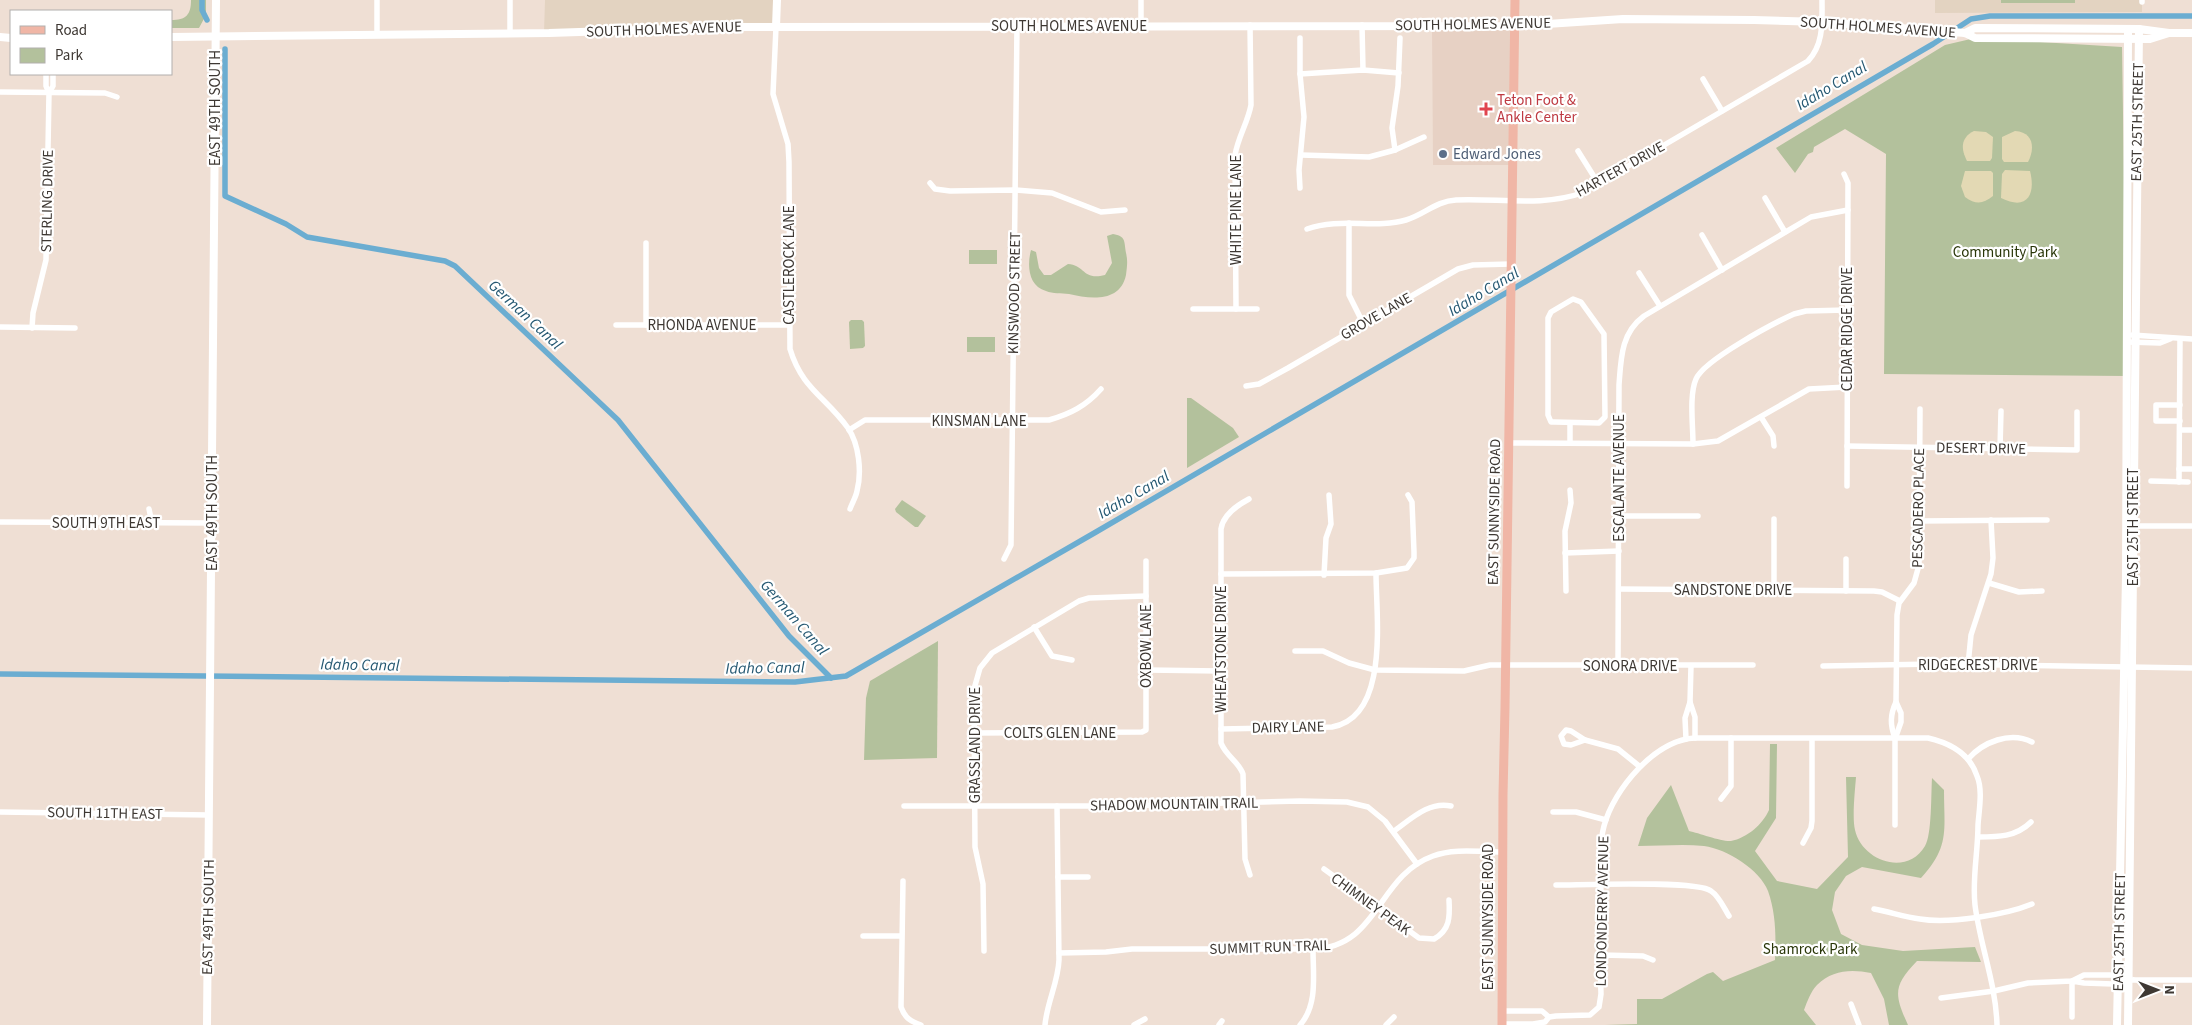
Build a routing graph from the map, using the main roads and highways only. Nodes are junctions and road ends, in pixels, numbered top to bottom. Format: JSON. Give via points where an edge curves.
{"nodes":[{"id":1,"x":1515,"y":0,"type":"edge"},
{"id":2,"x":1502,"y":1025,"type":"edge"}],
"edges":[{"from":1,"to":2,"type":"main road","name":"EAST SUNNYSIDE ROAD"}]}
